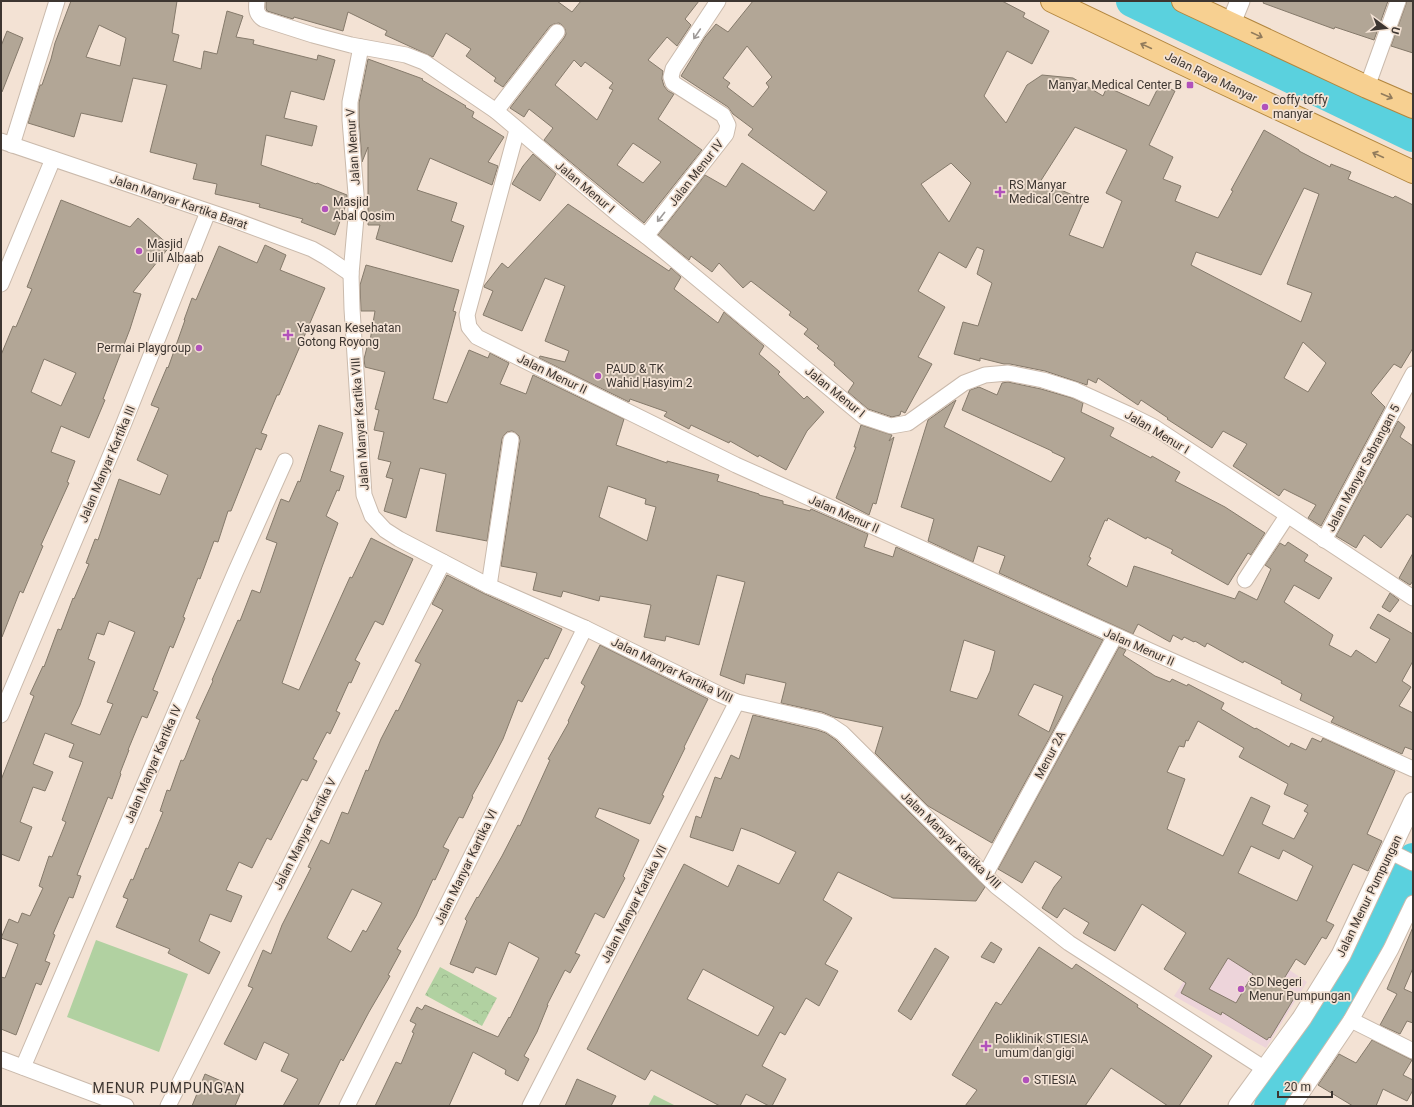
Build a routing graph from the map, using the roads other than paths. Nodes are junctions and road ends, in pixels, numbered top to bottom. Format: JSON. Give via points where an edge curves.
{"nodes":[{"id":1,"x":57,"y":1,"type":"edge"},
{"id":2,"x":257,"y":1,"type":"edge"},
{"id":3,"x":718,"y":1,"type":"edge"},
{"id":4,"x":1052,"y":1,"type":"edge"},
{"id":5,"x":1184,"y":1,"type":"edge"},
{"id":6,"x":1240,"y":1,"type":"edge"},
{"id":7,"x":1398,"y":1,"type":"edge"},
{"id":8,"x":1231,"y":23,"type":"junction"},
{"id":9,"x":557,"y":32,"type":"dead end"},
{"id":10,"x":361,"y":47,"type":"junction"},
{"id":11,"x":1367,"y":87,"type":"junction"},
{"id":12,"x":1413,"y":107,"type":"edge"},
{"id":13,"x":496,"y":111,"type":"junction"},
{"id":14,"x":518,"y":130,"type":"junction"},
{"id":15,"x":7,"y":143,"type":"edge"},
{"id":16,"x":53,"y":159,"type":"junction"},
{"id":17,"x":1413,"y":172,"type":"edge"},
{"id":18,"x":208,"y":212,"type":"junction"},
{"id":19,"x":646,"y":236,"type":"junction"},
{"id":20,"x":351,"y":274,"type":"junction"},
{"id":21,"x":1,"y":284,"type":"edge"},
{"id":22,"x":1413,"y":374,"type":"edge"},
{"id":23,"x":511,"y":440,"type":"dead end"},
{"id":24,"x":285,"y":461,"type":"dead end"},
{"id":25,"x":1287,"y":516,"type":"junction"},
{"id":26,"x":1324,"y":540,"type":"junction"},
{"id":27,"x":443,"y":562,"type":"junction"},
{"id":28,"x":1245,"y":580,"type":"dead end"},
{"id":29,"x":489,"y":586,"type":"junction"},
{"id":30,"x":1413,"y":598,"type":"edge"},
{"id":31,"x":585,"y":628,"type":"junction"},
{"id":32,"x":1115,"y":636,"type":"junction"},
{"id":33,"x":738,"y":702,"type":"junction"},
{"id":34,"x":1,"y":715,"type":"edge"},
{"id":35,"x":1413,"y":769,"type":"edge"},
{"id":36,"x":1413,"y":802,"type":"edge"},
{"id":37,"x":1404,"y":858,"type":"edge"},
{"id":38,"x":985,"y":875,"type":"junction"},
{"id":39,"x":1413,"y":903,"type":"edge"},
{"id":40,"x":1351,"y":1020,"type":"junction"},
{"id":41,"x":1413,"y":1051,"type":"edge"},
{"id":42,"x":1,"y":1059,"type":"edge"},
{"id":43,"x":23,"y":1067,"type":"junction"},
{"id":44,"x":1265,"y":1069,"type":"junction"},
{"id":45,"x":126,"y":1106,"type":"edge"},
{"id":46,"x":168,"y":1106,"type":"edge"},
{"id":47,"x":347,"y":1106,"type":"edge"},
{"id":48,"x":530,"y":1106,"type":"edge"},
{"id":49,"x":1238,"y":1106,"type":"edge"},
{"id":50,"x":1293,"y":1106,"type":"edge"}],
"edges":[{"from":1,"to":15,"type":"street"},
{"from":2,"to":10,"type":"street","via":[[256,10],[258,16],[263,19]]},
{"from":3,"to":19,"type":"street","name":"Jalan Menur IV","one_way":true,"via":[[673,69],[671,77],[673,83],[723,116],[728,125],[726,134]]},
{"from":17,"to":4,"type":"main road","name":"Jalan Raya Manyar","one_way":true},
{"from":5,"to":8,"type":"main road"},
{"from":6,"to":8,"type":"street"},
{"from":7,"to":11,"type":"street"},
{"from":8,"to":11,"type":"main road","one_way":true},
{"from":9,"to":13,"type":"street"},
{"from":10,"to":13,"type":"street","name":"Jalan Menur I","via":[[406,55],[424,62]]},
{"from":10,"to":20,"type":"street","name":"Jalan Menur V","via":[[350,102],[356,202]]},
{"from":11,"to":12,"type":"main road","one_way":true},
{"from":13,"to":14,"type":"street","name":"Jalan Menur I"},
{"from":14,"to":19,"type":"street","name":"Jalan Menur I"},
{"from":14,"to":32,"type":"street","name":"Jalan Menur II","via":[[467,315],[469,327],[477,337],[736,465]]},
{"from":15,"to":16,"type":"street","name":"Jalan Manyar Kartika Barat"},
{"from":16,"to":18,"type":"street","name":"Jalan Manyar Kartika Barat"},
{"from":16,"to":21,"type":"street"},
{"from":18,"to":20,"type":"street","name":"Jalan Manyar Kartika Barat","via":[[312,249]]},
{"from":18,"to":34,"type":"street","name":"Jalan Manyar Kartika III","via":[[124,423]]},
{"from":19,"to":25,"type":"street","name":"Jalan Menur I","via":[[864,417],[890,426],[908,423],[964,383],[985,375],[1008,373],[1042,380],[1075,390],[1154,427]]},
{"from":20,"to":27,"type":"street","name":"Jalan Manyar Kartika VIII","via":[[364,495],[372,516],[385,530]]},
{"from":22,"to":26,"type":"street","name":"Jalan Manyar Sabrangan 5"},
{"from":23,"to":29,"type":"street"},
{"from":24,"to":43,"type":"street","name":"Jalan Manyar Kartika IV"},
{"from":25,"to":26,"type":"street","name":"Jalan Menur I"},
{"from":25,"to":28,"type":"street"},
{"from":26,"to":30,"type":"street","name":"Jalan Menur I"},
{"from":27,"to":29,"type":"street","name":"Jalan Manyar Kartika VIII"},
{"from":27,"to":46,"type":"street","name":"Jalan Manyar Kartika V"},
{"from":29,"to":31,"type":"street","name":"Jalan Manyar Kartika VIII"},
{"from":31,"to":33,"type":"street","name":"Jalan Manyar Kartika VIII"},
{"from":31,"to":47,"type":"street","name":"Jalan Manyar Kartika VI"},
{"from":32,"to":35,"type":"street","name":"Jalan Menur II"},
{"from":32,"to":38,"type":"street","name":"Menur 2A"},
{"from":33,"to":38,"type":"street","name":"Jalan Manyar Kartika VIII","via":[[820,721],[842,733]]},
{"from":33,"to":48,"type":"street","name":"Jalan Manyar Kartika VII"},
{"from":36,"to":37,"type":"street","name":"Jalan Menur Pumpungan"},
{"from":37,"to":44,"type":"street","name":"Jalan Menur Pumpungan","via":[[1302,1018]]},
{"from":38,"to":44,"type":"street","name":"Jalan Manyar Kartika VIII","via":[[1069,943]]},
{"from":39,"to":40,"type":"street","via":[[1391,949]]},
{"from":40,"to":41,"type":"street"},
{"from":40,"to":50,"type":"street"},
{"from":42,"to":43,"type":"street"},
{"from":43,"to":45,"type":"street"},
{"from":44,"to":49,"type":"street","name":"Jalan Menur Pumpungan"}]}
